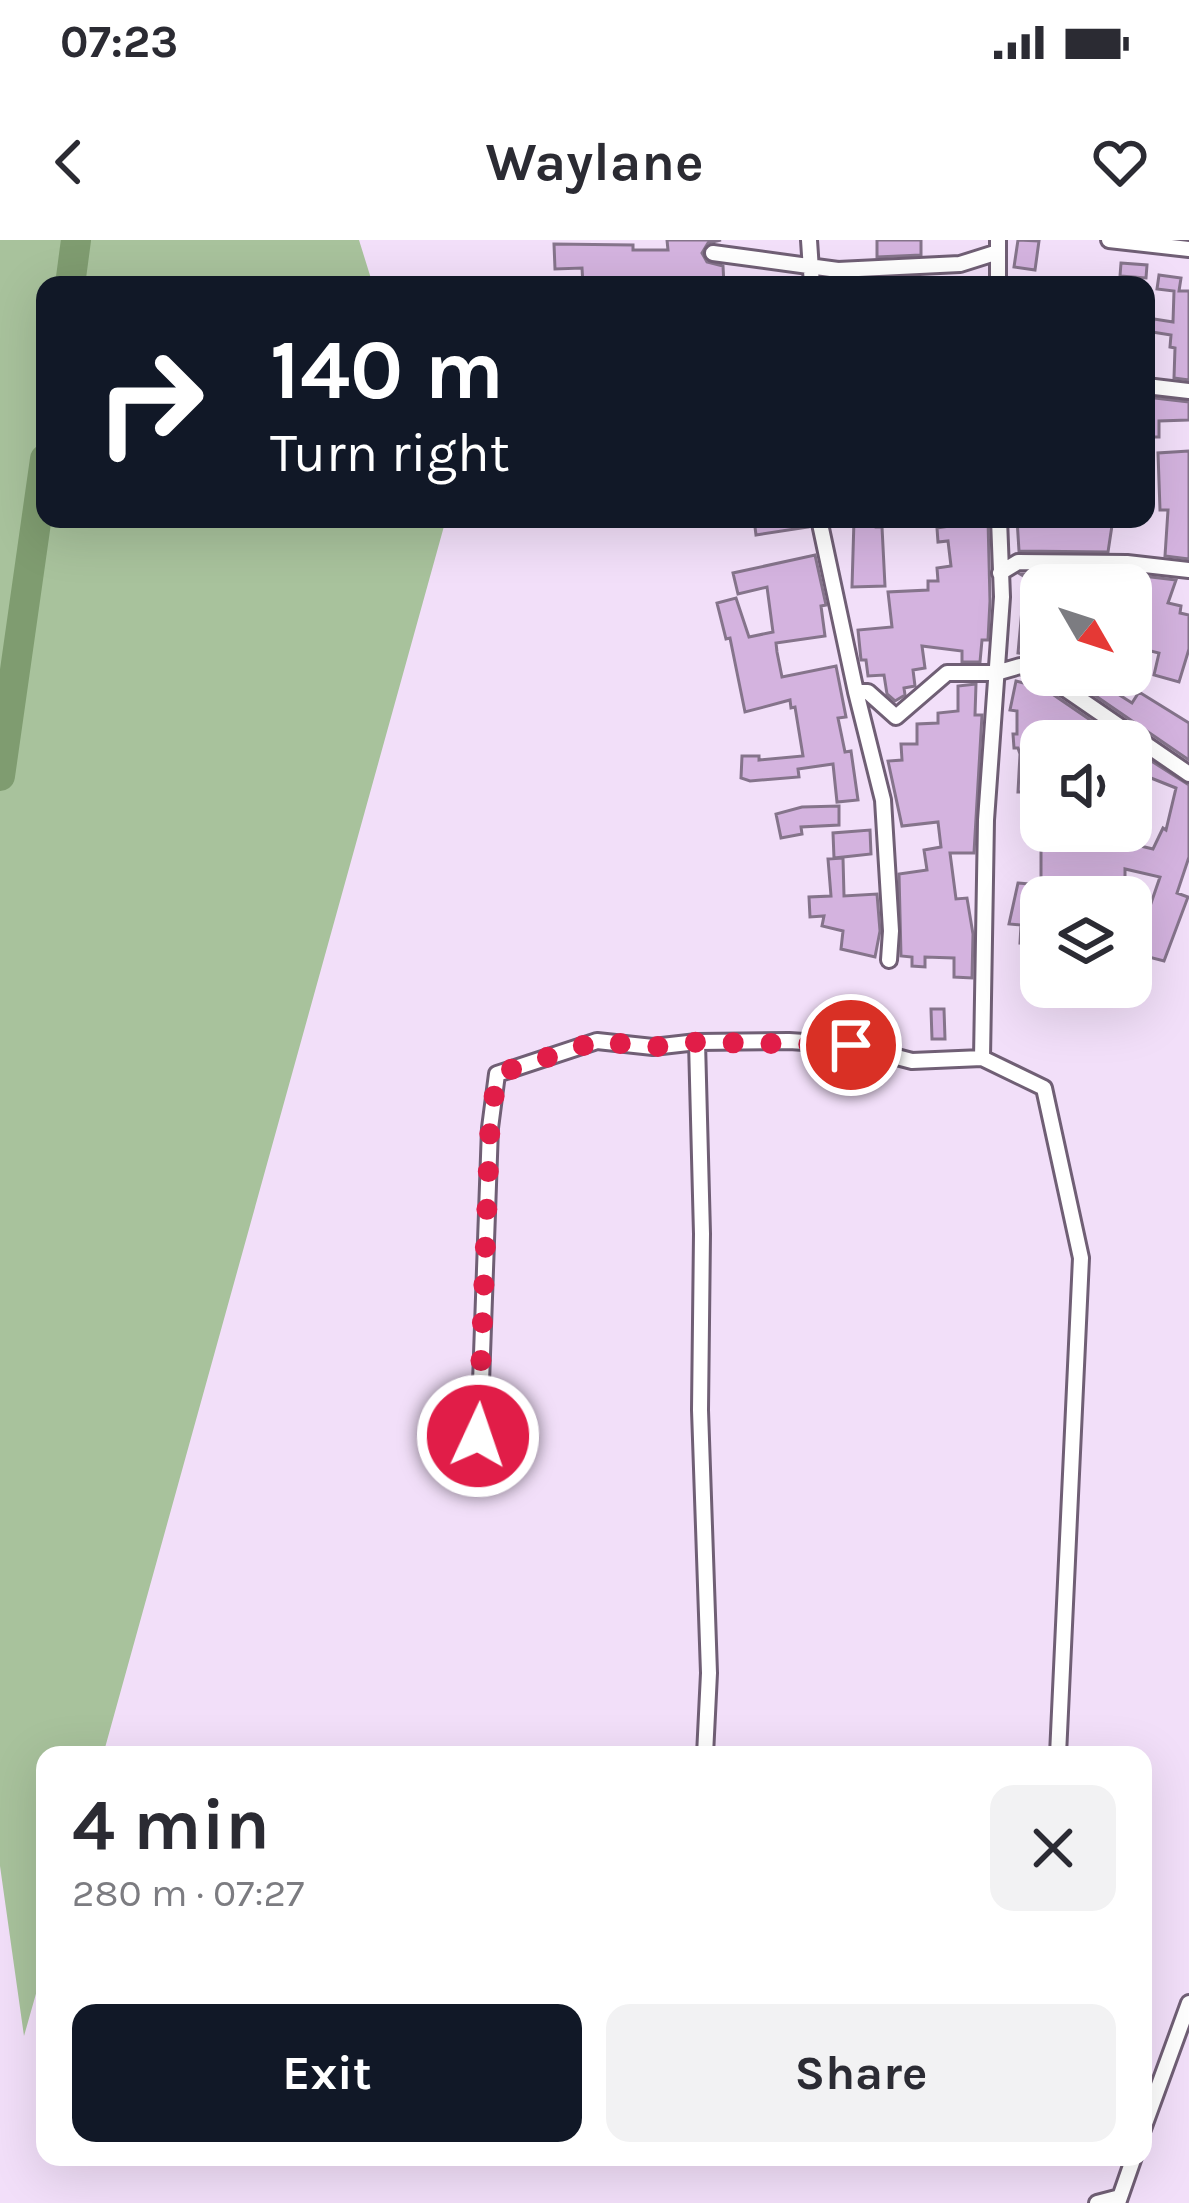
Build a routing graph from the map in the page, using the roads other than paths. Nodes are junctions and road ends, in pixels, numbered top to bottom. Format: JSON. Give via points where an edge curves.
{"nodes":[{"id":1,"x":809,"y":240,"type":"edge"},
{"id":2,"x":1109,"y":240,"type":"edge"},
{"id":3,"x":998,"y":246,"type":"edge"},
{"id":4,"x":1189,"y":250,"type":"edge"},
{"id":5,"x":713,"y":253,"type":"dead end"},
{"id":6,"x":812,"y":268,"type":"junction"},
{"id":7,"x":812,"y":276,"type":"edge"},
{"id":8,"x":1155,"y":387,"type":"edge"},
{"id":9,"x":1189,"y":391,"type":"edge"},
{"id":10,"x":821,"y":528,"type":"edge"},
{"id":11,"x":999,"y":528,"type":"edge"},
{"id":12,"x":1189,"y":570,"type":"edge"},
{"id":13,"x":1000,"y":573,"type":"junction"},
{"id":14,"x":1020,"y":665,"type":"edge"},
{"id":15,"x":996,"y":674,"type":"junction"},
{"id":16,"x":856,"y":692,"type":"junction"},
{"id":17,"x":1075,"y":696,"type":"edge"},
{"id":18,"x":1189,"y":773,"type":"edge"},
{"id":19,"x":889,"y":960,"type":"dead end"},
{"id":20,"x":697,"y":1042,"type":"junction"},
{"id":21,"x":982,"y":1058,"type":"junction"},
{"id":22,"x":473,"y":1477,"type":"dead end"},
{"id":23,"x":705,"y":1746,"type":"edge"},
{"id":24,"x":1058,"y":1746,"type":"edge"},
{"id":25,"x":1189,"y":2002,"type":"edge"},
{"id":26,"x":1152,"y":2104,"type":"edge"},
{"id":27,"x":1131,"y":2166,"type":"edge"},
{"id":28,"x":1119,"y":2200,"type":"edge"},
{"id":29,"x":1097,"y":2203,"type":"edge"}],
"edges":[{"from":1,"to":6,"type":"street"},
{"from":2,"to":4,"type":"street"},
{"from":3,"to":6,"type":"street","via":[[960,264]]},
{"from":5,"to":6,"type":"street"},
{"from":6,"to":7,"type":"street"},
{"from":8,"to":9,"type":"street"},
{"from":10,"to":16,"type":"street"},
{"from":11,"to":13,"type":"street"},
{"from":12,"to":13,"type":"street","via":[[1038,561]]},
{"from":13,"to":15,"type":"street"},
{"from":14,"to":15,"type":"street"},
{"from":15,"to":16,"type":"street","via":[[947,673],[896,717],[868,692]]},
{"from":15,"to":21,"type":"street"},
{"from":16,"to":19,"type":"street","via":[[883,800]]},
{"from":17,"to":18,"type":"street"},
{"from":20,"to":21,"type":"street","via":[[851,1045],[912,1061]]},
{"from":20,"to":22,"type":"street","via":[[597,1041],[497,1074]]},
{"from":20,"to":23,"type":"street"},
{"from":21,"to":24,"type":"street","via":[[1044,1088],[1081,1258]]},
{"from":25,"to":26,"type":"street"},
{"from":27,"to":28,"type":"street"},
{"from":28,"to":29,"type":"street"}]}
